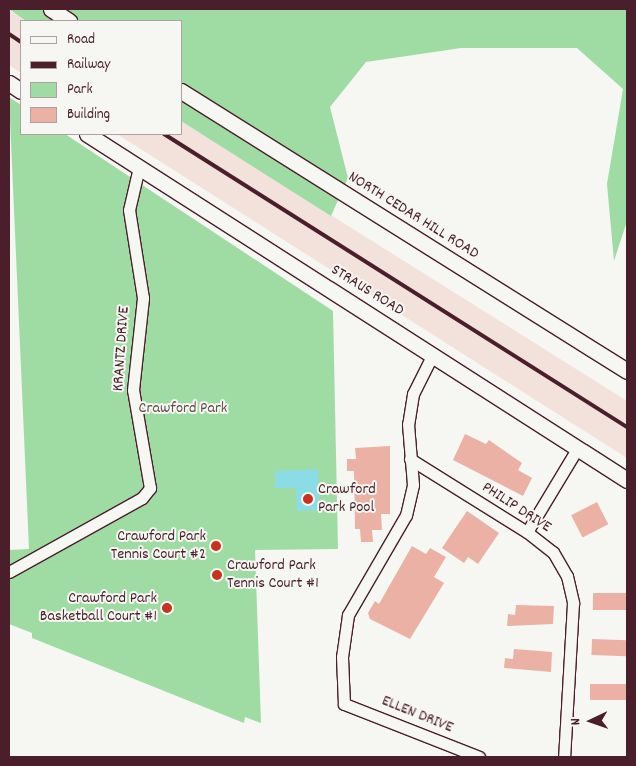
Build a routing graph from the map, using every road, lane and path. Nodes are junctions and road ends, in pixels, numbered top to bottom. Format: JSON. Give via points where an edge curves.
{"nodes":[{"id":1,"x":51,"y":9,"type":"edge"},
{"id":2,"x":68,"y":20,"type":"edge"},
{"id":3,"x":9,"y":83,"type":"edge"},
{"id":4,"x":20,"y":90,"type":"edge"},
{"id":5,"x":182,"y":91,"type":"edge"},
{"id":6,"x":89,"y":135,"type":"edge"},
{"id":7,"x":139,"y":167,"type":"junction"},
{"id":8,"x":433,"y":354,"type":"junction"},
{"id":9,"x":627,"y":371,"type":"edge"},
{"id":10,"x":577,"y":449,"type":"junction"},
{"id":11,"x":410,"y":459,"type":"junction"},
{"id":12,"x":627,"y":480,"type":"edge"},
{"id":13,"x":527,"y":532,"type":"junction"},
{"id":14,"x":9,"y":572,"type":"edge"},
{"id":15,"x":479,"y":757,"type":"edge"},
{"id":16,"x":564,"y":757,"type":"edge"}],
"edges":[{"from":1,"to":2,"type":"street"},
{"from":3,"to":4,"type":"street"},
{"from":5,"to":9,"type":"street","name":"NORTH CEDAR HILL ROAD"},
{"from":6,"to":7,"type":"street","name":"STRAUS ROAD"},
{"from":7,"to":8,"type":"street","name":"STRAUS ROAD"},
{"from":7,"to":14,"type":"street","name":"KRANTZ DRIVE","via":[[129,210],[142,298],[133,390],[150,488],[142,498]]},
{"from":8,"to":10,"type":"street","name":"STRAUS ROAD"},
{"from":8,"to":11,"type":"street","via":[[413,394]]},
{"from":10,"to":12,"type":"street","name":"STRAUS ROAD"},
{"from":10,"to":13,"type":"street"},
{"from":11,"to":13,"type":"street","name":"PHILIP DRIVE"},
{"from":11,"to":15,"type":"street","name":"ELLEN DRIVE","via":[[413,484],[406,515],[348,614],[342,657],[344,704]]},
{"from":13,"to":16,"type":"street","name":"PHILIP DRIVE","via":[[553,552],[566,576],[573,603]]}]}
